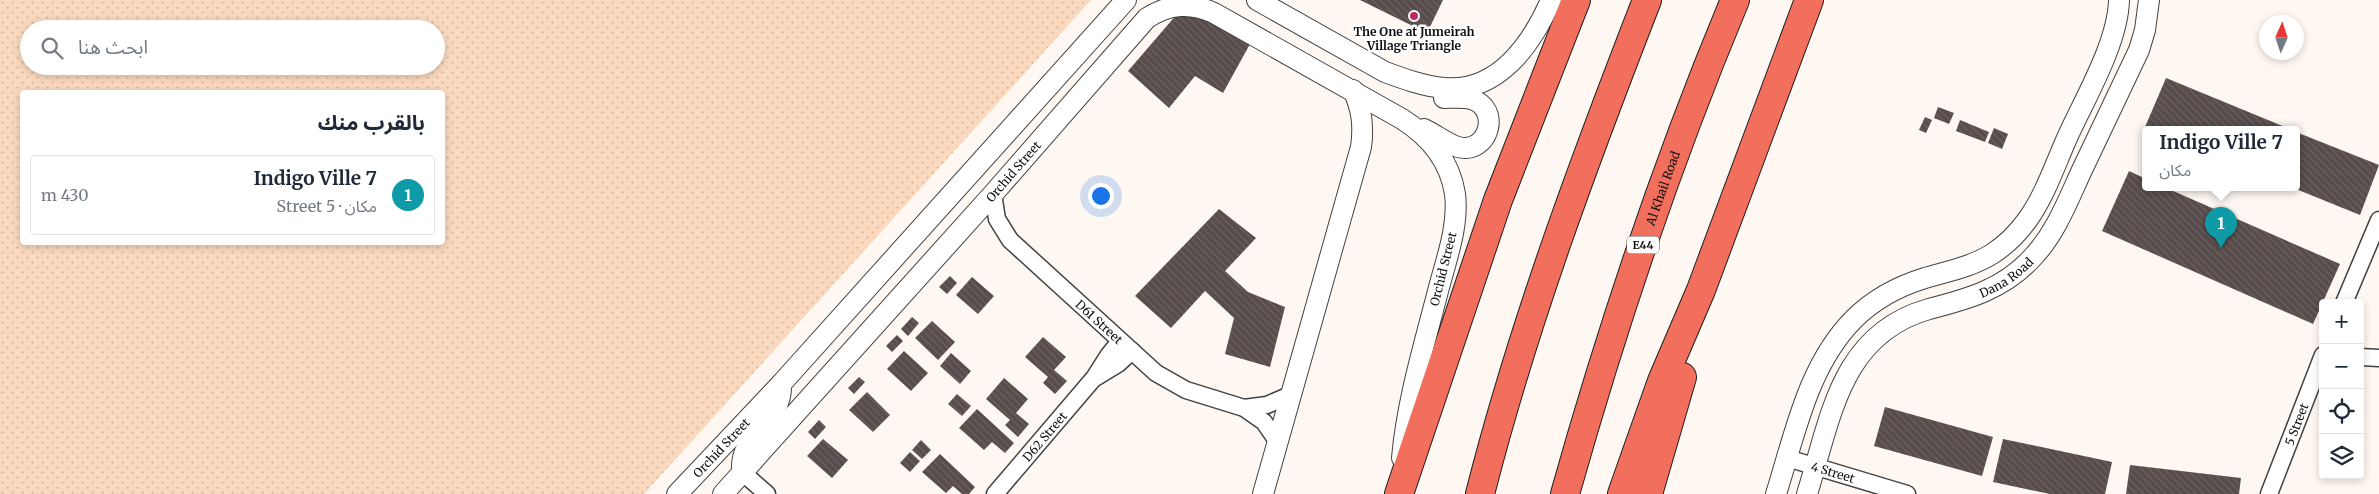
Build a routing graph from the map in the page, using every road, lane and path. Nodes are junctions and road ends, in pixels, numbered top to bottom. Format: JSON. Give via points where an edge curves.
{"nodes":[{"id":1,"x":1126,"y":0,"type":"edge"},
{"id":2,"x":1257,"y":0,"type":"edge"},
{"id":3,"x":1551,"y":0,"type":"edge"},
{"id":4,"x":1576,"y":0,"type":"edge"},
{"id":5,"x":1647,"y":0,"type":"edge"},
{"id":6,"x":1735,"y":0,"type":"edge"},
{"id":7,"x":1809,"y":0,"type":"edge"},
{"id":8,"x":2119,"y":0,"type":"edge"},
{"id":9,"x":2149,"y":0,"type":"edge"},
{"id":10,"x":1385,"y":72,"type":"junction"},
{"id":11,"x":1353,"y":90,"type":"junction"},
{"id":12,"x":1402,"y":119,"type":"junction"},
{"id":13,"x":994,"y":194,"type":"junction"},
{"id":14,"x":2379,"y":220,"type":"edge"},
{"id":15,"x":1701,"y":290,"type":"junction"},
{"id":16,"x":2346,"y":299,"type":"edge"},
{"id":17,"x":1126,"y":346,"type":"junction"},
{"id":18,"x":2364,"y":357,"type":"edge"},
{"id":19,"x":2379,"y":358,"type":"edge"},
{"id":20,"x":2319,"y":365,"type":"edge"},
{"id":21,"x":780,"y":384,"type":"junction"},
{"id":22,"x":1290,"y":395,"type":"junction"},
{"id":23,"x":1244,"y":408,"type":"junction"},
{"id":24,"x":1277,"y":441,"type":"junction"},
{"id":25,"x":1787,"y":458,"type":"junction"},
{"id":26,"x":1816,"y":466,"type":"junction"},
{"id":27,"x":742,"y":472,"type":"junction"},
{"id":28,"x":677,"y":494,"type":"edge"},
{"id":29,"x":723,"y":494,"type":"edge"},
{"id":30,"x":767,"y":494,"type":"edge"},
{"id":31,"x":995,"y":494,"type":"edge"},
{"id":32,"x":1263,"y":494,"type":"edge"},
{"id":33,"x":1399,"y":494,"type":"edge"},
{"id":34,"x":1480,"y":494,"type":"edge"},
{"id":35,"x":1566,"y":494,"type":"edge"},
{"id":36,"x":1622,"y":494,"type":"edge"},
{"id":37,"x":1648,"y":494,"type":"edge"},
{"id":38,"x":1776,"y":494,"type":"edge"},
{"id":39,"x":1807,"y":494,"type":"edge"},
{"id":40,"x":1907,"y":494,"type":"edge"},
{"id":41,"x":2269,"y":494,"type":"edge"}],
"edges":[{"from":1,"to":21,"type":"street","name":"Orchid Street"},
{"from":2,"to":10,"type":"street"},
{"from":3,"to":10,"type":"street","via":[[1533,38],[1518,56],[1483,81],[1445,88]]},
{"from":4,"to":33,"type":"highway","via":[[1495,208]]},
{"from":5,"to":34,"type":"highway","via":[[1584,164],[1532,314]]},
{"from":6,"to":35,"type":"highway","name":"Al Khail Road","number":"E44","via":[[1634,272]]},
{"from":7,"to":15,"type":"highway"},
{"from":8,"to":25,"type":"street","name":"Dana Road","via":[[2117,20],[2108,48],[2028,219],[1992,254],[1962,268],[1907,284],[1888,293],[1855,318],[1819,367]]},
{"from":9,"to":26,"type":"street","name":"Dana Road","via":[[2139,50],[2062,213],[2044,244],[2019,271],[1989,291],[1914,314],[1874,338],[1848,372]]},
{"from":10,"to":12,"type":"street","via":[[1424,96],[1476,101],[1486,110],[1490,123],[1482,141],[1464,148]]},
{"from":11,"to":12,"type":"street","name":"Orchid Street"},
{"from":11,"to":13,"type":"street","name":"Orchid Street","via":[[1209,10],[1192,5],[1168,7],[1147,18]]},
{"from":11,"to":22,"type":"street","via":[[1361,112],[1362,147]]},
{"from":12,"to":33,"type":"street","name":"Orchid Street","via":[[1424,135],[1441,156],[1452,180],[1456,207],[1453,234],[1415,378]]},
{"from":13,"to":17,"type":"street","name":"D61 Street","via":[[998,219],[1010,240]]},
{"from":13,"to":27,"type":"street","name":"Orchid Street"},
{"from":14,"to":16,"type":"street"},
{"from":15,"to":36,"type":"highway","via":[[1662,381]]},
{"from":15,"to":37,"type":"highway","via":[[1691,351]]},
{"from":17,"to":23,"type":"street","name":"D61 Street","via":[[1156,374],[1171,383]]},
{"from":17,"to":31,"type":"street","name":"D62 Street","via":[[1113,368],[1094,378]]},
{"from":18,"to":19,"type":"street"},
{"from":20,"to":41,"type":"street","name":"5 Street"},
{"from":21,"to":27,"type":"street","via":[[780,398],[775,411],[744,450]]},
{"from":21,"to":28,"type":"street","name":"Orchid Street"},
{"from":22,"to":23,"type":"street","name":"D61 Street","via":[[1267,405]]},
{"from":22,"to":24,"type":"street"},
{"from":23,"to":24,"type":"street","name":"D61 Street","via":[[1264,422]]},
{"from":24,"to":32,"type":"street"},
{"from":25,"to":26,"type":"street","name":"4 Street"},
{"from":25,"to":38,"type":"street","name":"Dana Road"},
{"from":26,"to":39,"type":"street","name":"Dana Road"},
{"from":26,"to":40,"type":"street","name":"4 Street"},
{"from":27,"to":29,"type":"street","name":"Orchid Street"},
{"from":27,"to":30,"type":"street"}]}
